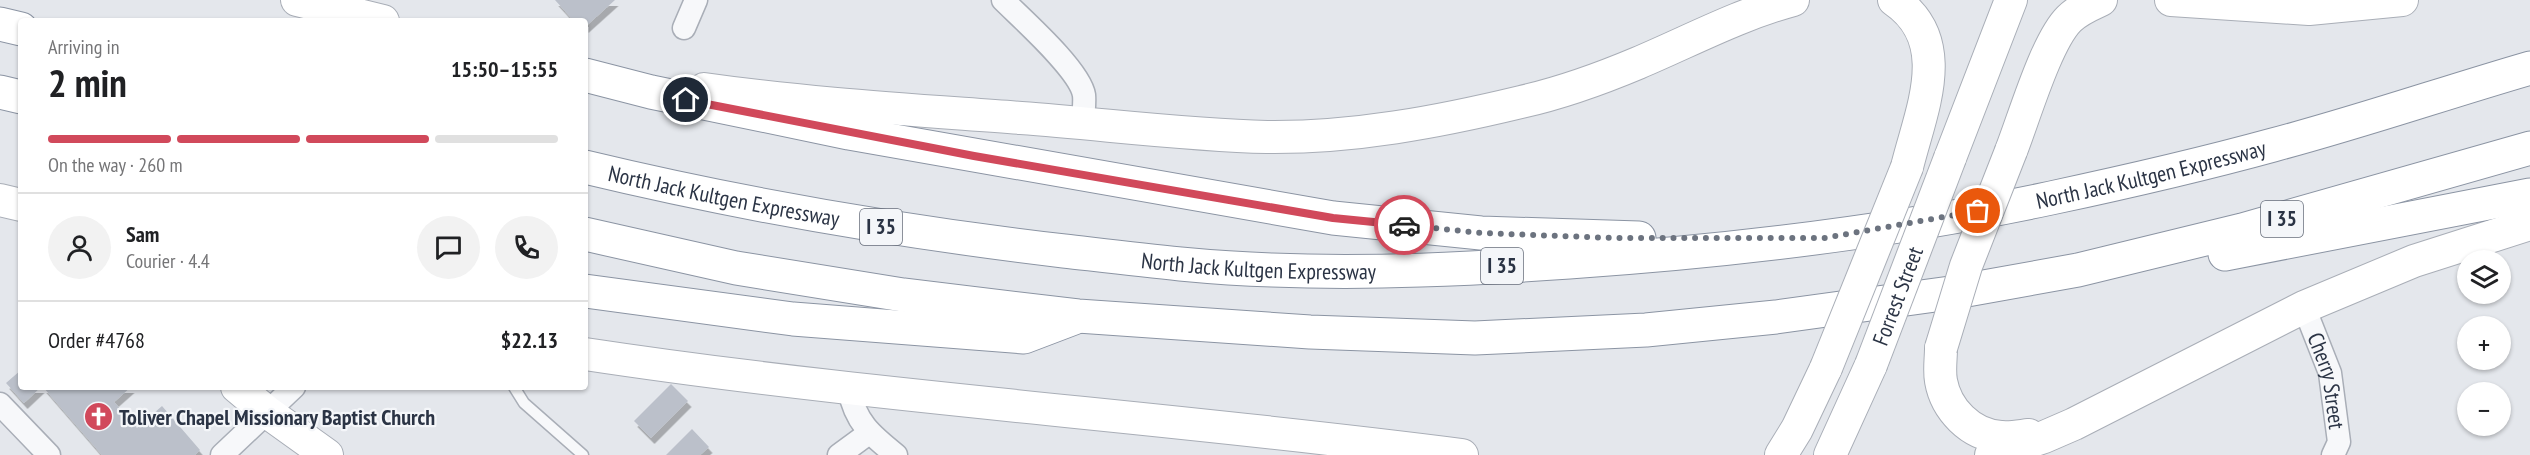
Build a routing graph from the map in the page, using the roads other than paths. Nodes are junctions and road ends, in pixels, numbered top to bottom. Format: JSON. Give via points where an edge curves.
{"nodes":[{"id":1,"x":297,"y":0,"type":"edge"},
{"id":2,"x":696,"y":0,"type":"edge"},
{"id":3,"x":1003,"y":0,"type":"edge"},
{"id":4,"x":1793,"y":0,"type":"edge"},
{"id":5,"x":1893,"y":0,"type":"edge"},
{"id":6,"x":2011,"y":0,"type":"edge"},
{"id":7,"x":2101,"y":0,"type":"edge"},
{"id":8,"x":2171,"y":0,"type":"edge"},
{"id":9,"x":2402,"y":0,"type":"edge"},
{"id":10,"x":1742,"y":8,"type":"edge"},
{"id":11,"x":371,"y":18,"type":"edge"},
{"id":12,"x":0,"y":24,"type":"edge"},
{"id":13,"x":18,"y":28,"type":"edge"},
{"id":14,"x":684,"y":28,"type":"dead end"},
{"id":15,"x":588,"y":68,"type":"edge"},
{"id":16,"x":2530,"y":68,"type":"edge"},
{"id":17,"x":588,"y":76,"type":"edge"},
{"id":18,"x":0,"y":92,"type":"edge"},
{"id":19,"x":18,"y":96,"type":"edge"},
{"id":20,"x":1083,"y":123,"type":"junction"},
{"id":21,"x":2530,"y":148,"type":"edge"},
{"id":22,"x":588,"y":168,"type":"edge"},
{"id":23,"x":2530,"y":195,"type":"edge"},
{"id":24,"x":2530,"y":224,"type":"edge"},
{"id":25,"x":588,"y":235,"type":"edge"},
{"id":26,"x":1824,"y":238,"type":"junction"},
{"id":27,"x":2031,"y":278,"type":"junction"},
{"id":28,"x":588,"y":291,"type":"edge"},
{"id":29,"x":2304,"y":307,"type":"junction"},
{"id":30,"x":1078,"y":316,"type":"junction"},
{"id":31,"x":588,"y":354,"type":"edge"},
{"id":32,"x":849,"y":389,"type":"junction"},
{"id":33,"x":241,"y":390,"type":"edge"},
{"id":34,"x":291,"y":390,"type":"edge"},
{"id":35,"x":516,"y":390,"type":"edge"},
{"id":36,"x":0,"y":404,"type":"edge"},
{"id":37,"x":267,"y":412,"type":"junction"},
{"id":38,"x":2057,"y":432,"type":"junction"},
{"id":39,"x":869,"y":434,"type":"junction"},
{"id":40,"x":1316,"y":446,"type":"edge"},
{"id":41,"x":49,"y":455,"type":"edge"},
{"id":42,"x":222,"y":455,"type":"edge"},
{"id":43,"x":327,"y":455,"type":"edge"},
{"id":44,"x":583,"y":455,"type":"edge"},
{"id":45,"x":839,"y":455,"type":"edge"},
{"id":46,"x":896,"y":455,"type":"edge"},
{"id":47,"x":1462,"y":455,"type":"edge"},
{"id":48,"x":1781,"y":455,"type":"edge"},
{"id":49,"x":1830,"y":455,"type":"edge"},
{"id":50,"x":1991,"y":455,"type":"edge"},
{"id":51,"x":2333,"y":455,"type":"edge"}],
"edges":[{"from":1,"to":11,"type":"main road"},
{"from":2,"to":14,"type":"street"},
{"from":3,"to":20,"type":"street","via":[[1078,80],[1084,94]]},
{"from":4,"to":10,"type":"main road"},
{"from":5,"to":48,"type":"main road","bridge":true,"via":[[1905,8],[1926,39],[1930,59],[1927,89],[1907,167],[1826,368]]},
{"from":6,"to":49,"type":"main road","name":"Forrest Street","bridge":true,"via":[[1871,365]]},
{"from":7,"to":38,"type":"main road","bridge":true,"via":[[2085,6],[2056,35],[1966,266],[1941,348],[1941,379],[1946,399],[1957,416],[1977,431],[2000,437]]},
{"from":8,"to":9,"type":"main road","via":[[2309,9]]},
{"from":10,"to":20,"type":"main road","via":[[1587,84],[1434,121],[1360,132],[1270,137],[1184,134]]},
{"from":12,"to":13,"type":"highway"},
{"from":15,"to":20,"type":"main road","via":[[749,95]]},
{"from":16,"to":26,"type":"highway","name":"North Jack Kultgen Expressway","number":"I 35","via":[[2275,145],[2154,176],[2044,200]]},
{"from":17,"to":26,"type":"highway","via":[[661,95],[849,133],[1333,218],[1481,233],[1613,238]]},
{"from":18,"to":19,"type":"highway"},
{"from":21,"to":27,"type":"highway","number":"I 35","via":[[2242,230]]},
{"from":22,"to":26,"type":"highway","name":"North Jack Kultgen Expressway","number":"I 35","via":[[795,212],[975,241],[1270,270],[1375,272],[1501,267],[1714,252]]},
{"from":23,"to":27,"type":"highway","via":[[2204,258]]},
{"from":24,"to":29,"type":"main road","via":[[2414,261]]},
{"from":25,"to":30,"type":"highway","number":"I 35","via":[[747,270]]},
{"from":27,"to":30,"type":"highway","number":"I 35","via":[[1776,317],[1646,330],[1475,338]]},
{"from":28,"to":30,"type":"highway","via":[[793,319],[1024,337]]},
{"from":29,"to":38,"type":"main road"},
{"from":29,"to":51,"type":"street","name":"Cherry Street","via":[[2330,373],[2339,442]]},
{"from":31,"to":32,"type":"main road"},
{"from":32,"to":39,"type":"street","via":[[851,402]]},
{"from":32,"to":40,"type":"main road"},
{"from":33,"to":37,"type":"main road"},
{"from":34,"to":37,"type":"street"},
{"from":35,"to":44,"type":"lane","via":[[524,403]]},
{"from":36,"to":41,"type":"street"},
{"from":37,"to":42,"type":"street"},
{"from":37,"to":43,"type":"main road"},
{"from":38,"to":50,"type":"main road"},
{"from":39,"to":45,"type":"street"},
{"from":39,"to":46,"type":"street"},
{"from":40,"to":47,"type":"main road"}]}
